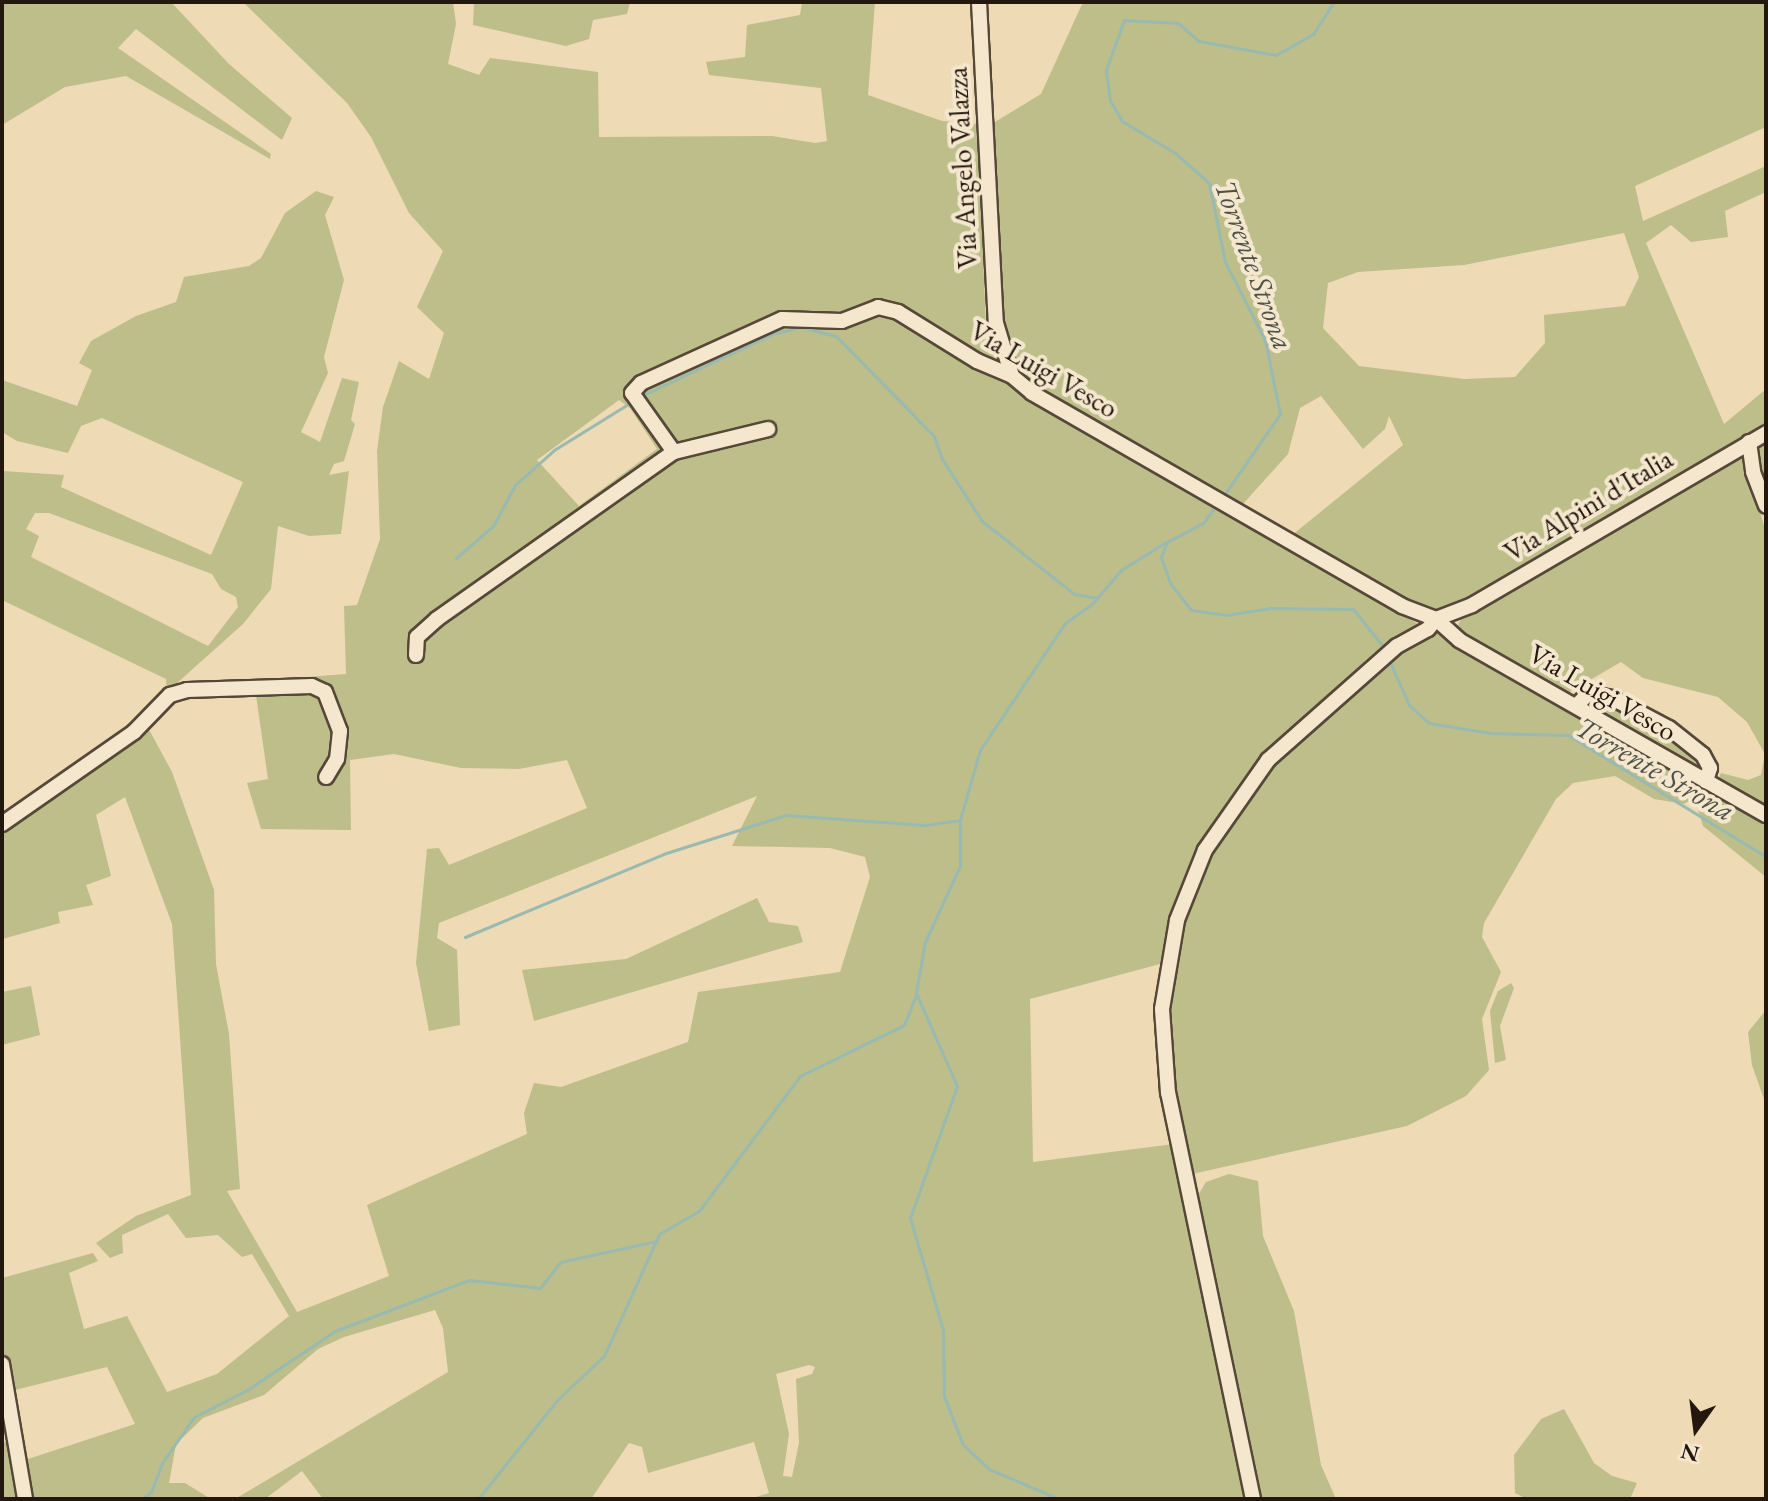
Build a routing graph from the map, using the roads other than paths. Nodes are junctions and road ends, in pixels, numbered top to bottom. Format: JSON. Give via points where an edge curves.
{"nodes":[{"id":1,"x":979,"y":2,"type":"edge"},
{"id":2,"x":1012,"y":376,"type":"junction"},
{"id":3,"x":768,"y":429,"type":"dead end"},
{"id":4,"x":1766,"y":433,"type":"edge"},
{"id":5,"x":1749,"y":442,"type":"junction"},
{"id":6,"x":674,"y":452,"type":"junction"},
{"id":7,"x":1766,"y":506,"type":"edge"},
{"id":8,"x":1436,"y":619,"type":"junction"},
{"id":9,"x":416,"y":655,"type":"dead end"},
{"id":10,"x":1576,"y":706,"type":"junction"},
{"id":11,"x":326,"y":777,"type":"dead end"},
{"id":12,"x":1706,"y":781,"type":"junction"},
{"id":13,"x":1766,"y":815,"type":"edge"},
{"id":14,"x":2,"y":824,"type":"edge"},
{"id":15,"x":2,"y":1364,"type":"edge"},
{"id":16,"x":25,"y":1499,"type":"edge"},
{"id":17,"x":1253,"y":1499,"type":"edge"}],
"edges":[{"from":1,"to":2,"type":"street","name":"Via Angelo Valazza","via":[[996,323]]},
{"from":2,"to":6,"type":"street","name":"Via Luigi Vesco","via":[[977,361],[898,312],[878,307],[842,321],[782,319],[641,383],[636,399]]},
{"from":2,"to":8,"type":"street","name":"Via Luigi Vesco","via":[[1032,393],[1239,513],[1402,606]]},
{"from":3,"to":6,"type":"street"},
{"from":4,"to":5,"type":"street","name":"Via Alpini d'Italia"},
{"from":5,"to":7,"type":"street"},
{"from":5,"to":8,"type":"street","name":"Via Alpini d'Italia","via":[[1464,610]]},
{"from":6,"to":9,"type":"street","via":[[437,619],[417,637]]},
{"from":8,"to":10,"type":"street","name":"Via Luigi Vesco","via":[[1459,640]]},
{"from":8,"to":17,"type":"street","name":"Via Alpini d'Italia","via":[[1375,662],[1268,760],[1205,850],[1177,920],[1162,1009],[1168,1093]]},
{"from":10,"to":12,"type":"street","name":"Via Luigi Vesco"},
{"from":10,"to":12,"type":"street","via":[[1589,693],[1612,698],[1669,728],[1703,755],[1710,768]]},
{"from":11,"to":14,"type":"street","via":[[337,759],[340,731],[325,692],[312,686],[179,692],[121,741]]},
{"from":12,"to":13,"type":"street","name":"Via Luigi Vesco"},
{"from":15,"to":16,"type":"street"}]}
